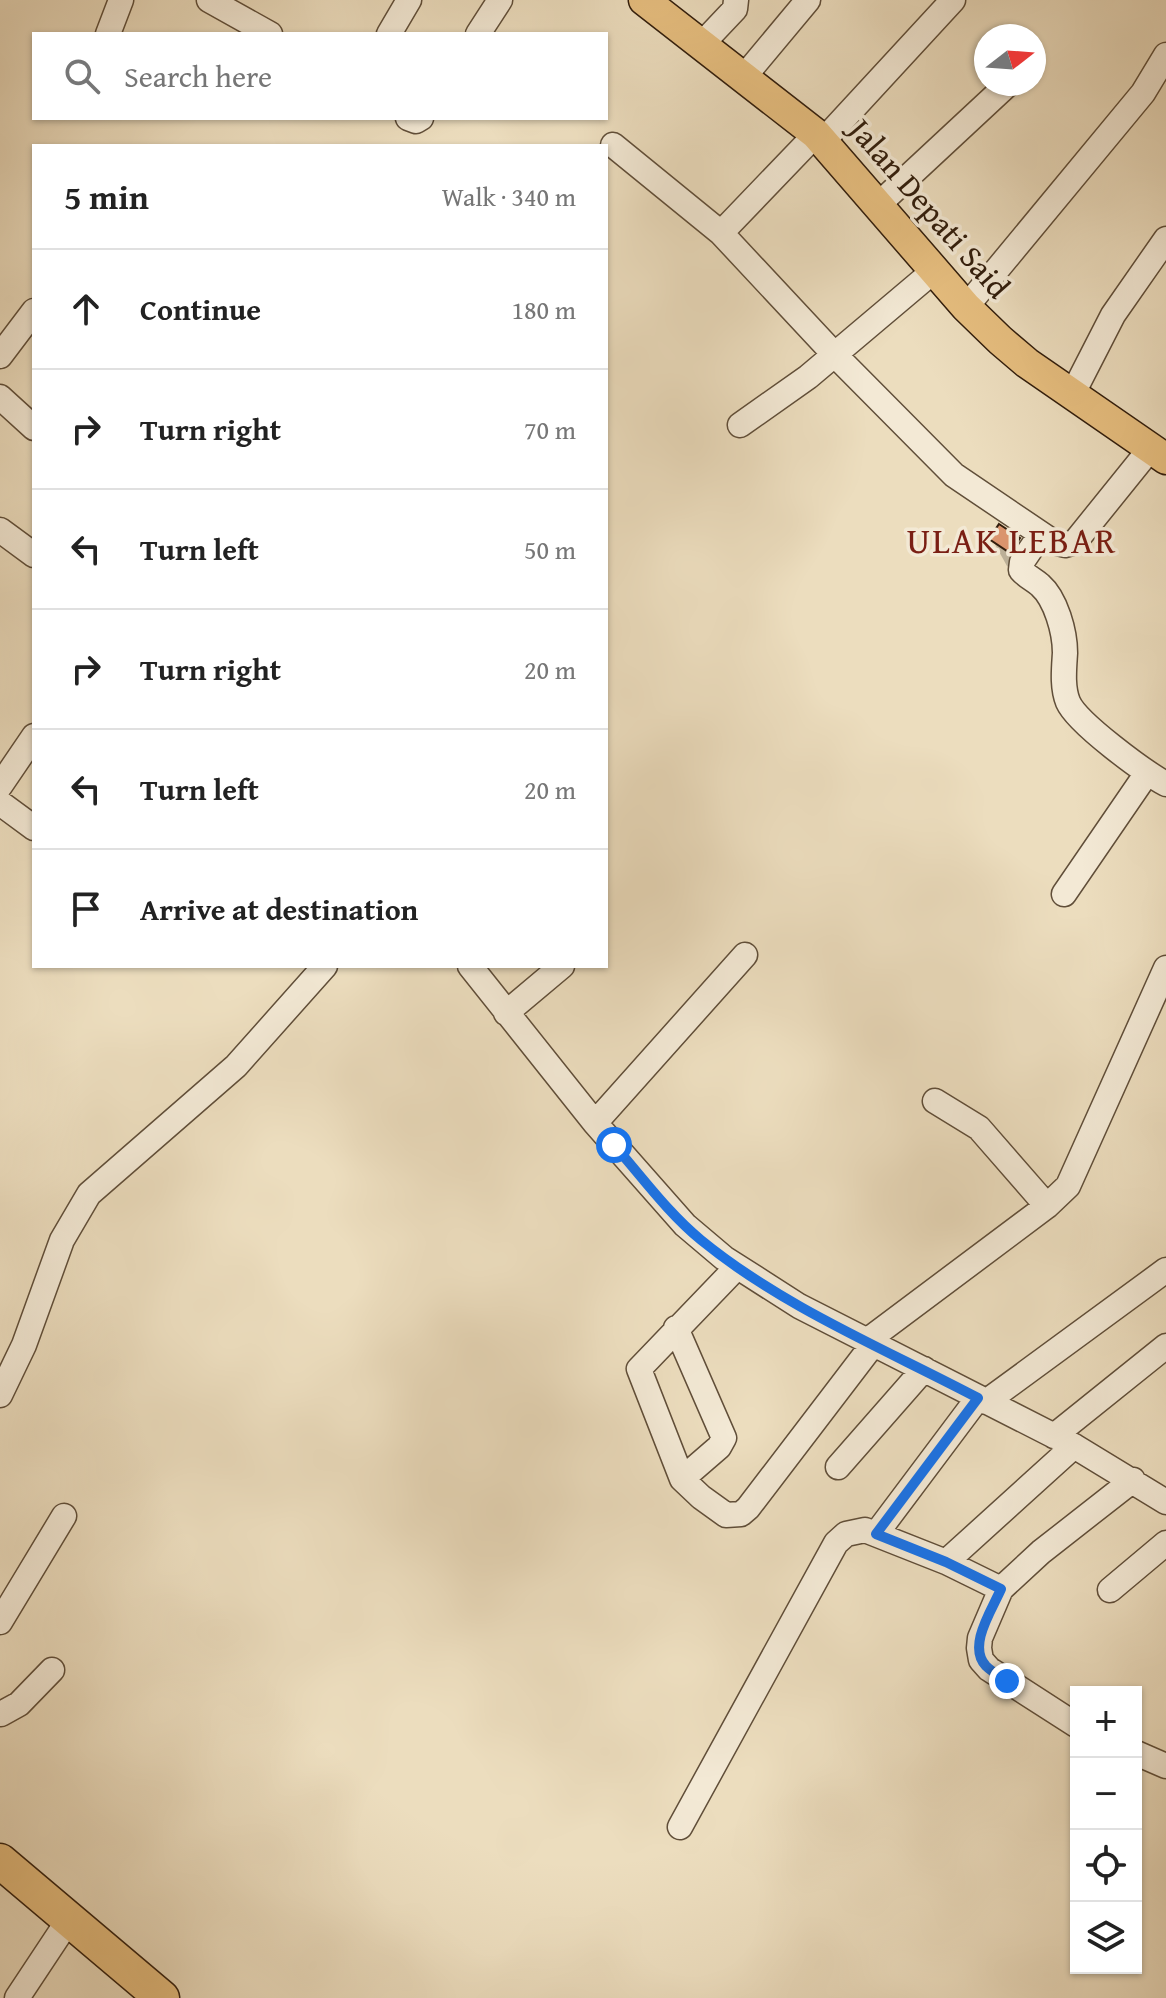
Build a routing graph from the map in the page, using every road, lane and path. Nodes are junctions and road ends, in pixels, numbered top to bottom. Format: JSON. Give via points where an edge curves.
{"nodes":[{"id":1,"x":121,"y":0,"type":"edge"},
{"id":2,"x":209,"y":0,"type":"edge"},
{"id":3,"x":409,"y":0,"type":"edge"},
{"id":4,"x":500,"y":0,"type":"edge"},
{"id":5,"x":644,"y":0,"type":"edge"},
{"id":6,"x":736,"y":0,"type":"edge"},
{"id":7,"x":808,"y":0,"type":"edge"},
{"id":8,"x":953,"y":0,"type":"edge"},
{"id":9,"x":109,"y":32,"type":"edge"},
{"id":10,"x":266,"y":32,"type":"edge"},
{"id":11,"x":390,"y":32,"type":"edge"},
{"id":12,"x":479,"y":32,"type":"edge"},
{"id":13,"x":700,"y":46,"type":"junction"},
{"id":14,"x":1166,"y":55,"type":"edge"},
{"id":15,"x":743,"y":78,"type":"junction"},
{"id":16,"x":995,"y":96,"type":"edge"},
{"id":17,"x":819,"y":137,"type":"junction"},
{"id":18,"x":613,"y":145,"type":"dead end"},
{"id":19,"x":879,"y":204,"type":"junction"},
{"id":20,"x":721,"y":233,"type":"junction"},
{"id":21,"x":1166,"y":239,"type":"edge"},
{"id":22,"x":936,"y":269,"type":"junction"},
{"id":23,"x":966,"y":307,"type":"junction"},
{"id":24,"x":32,"y":314,"type":"edge"},
{"id":25,"x":834,"y":354,"type":"junction"},
{"id":26,"x":0,"y":356,"type":"edge"},
{"id":27,"x":1072,"y":395,"type":"junction"},
{"id":28,"x":0,"y":397,"type":"edge"},
{"id":29,"x":740,"y":425,"type":"dead end"},
{"id":30,"x":32,"y":426,"type":"edge"},
{"id":31,"x":1158,"y":454,"type":"edge"},
{"id":32,"x":0,"y":530,"type":"edge"},
{"id":33,"x":1041,"y":534,"type":"junction"},
{"id":34,"x":30,"y":545,"type":"edge"},
{"id":35,"x":32,"y":737,"type":"edge"},
{"id":36,"x":8,"y":755,"type":"edge"},
{"id":37,"x":1156,"y":779,"type":"edge"},
{"id":38,"x":0,"y":786,"type":"edge"},
{"id":39,"x":0,"y":803,"type":"edge"},
{"id":40,"x":32,"y":836,"type":"edge"},
{"id":41,"x":1064,"y":894,"type":"dead end"},
{"id":42,"x":745,"y":955,"type":"dead end"},
{"id":43,"x":323,"y":968,"type":"edge"},
{"id":44,"x":472,"y":968,"type":"edge"},
{"id":45,"x":560,"y":968,"type":"edge"},
{"id":46,"x":1166,"y":968,"type":"edge"},
{"id":47,"x":506,"y":1013,"type":"junction"},
{"id":48,"x":935,"y":1101,"type":"dead end"},
{"id":49,"x":595,"y":1123,"type":"junction"},
{"id":50,"x":1047,"y":1206,"type":"junction"},
{"id":51,"x":737,"y":1267,"type":"junction"},
{"id":52,"x":1166,"y":1270,"type":"edge"},
{"id":53,"x":676,"y":1328,"type":"junction"},
{"id":54,"x":871,"y":1342,"type":"junction"},
{"id":55,"x":1166,"y":1346,"type":"edge"},
{"id":56,"x":924,"y":1369,"type":"junction"},
{"id":57,"x":0,"y":1395,"type":"edge"},
{"id":58,"x":982,"y":1400,"type":"junction"},
{"id":59,"x":1064,"y":1441,"type":"junction"},
{"id":60,"x":838,"y":1467,"type":"dead end"},
{"id":61,"x":682,"y":1479,"type":"junction"},
{"id":62,"x":1133,"y":1480,"type":"junction"},
{"id":63,"x":1166,"y":1502,"type":"edge"},
{"id":64,"x":64,"y":1516,"type":"dead end"},
{"id":65,"x":876,"y":1534,"type":"junction"},
{"id":66,"x":1166,"y":1543,"type":"edge"},
{"id":67,"x":946,"y":1562,"type":"junction"},
{"id":68,"x":1001,"y":1589,"type":"junction"},
{"id":69,"x":1110,"y":1590,"type":"dead end"},
{"id":70,"x":0,"y":1622,"type":"edge"},
{"id":71,"x":52,"y":1670,"type":"dead end"},
{"id":72,"x":0,"y":1714,"type":"edge"},
{"id":73,"x":1070,"y":1721,"type":"edge"},
{"id":74,"x":1142,"y":1756,"type":"edge"},
{"id":75,"x":1166,"y":1766,"type":"edge"},
{"id":76,"x":680,"y":1827,"type":"dead end"},
{"id":77,"x":0,"y":1861,"type":"edge"},
{"id":78,"x":70,"y":1918,"type":"junction"},
{"id":79,"x":17,"y":1998,"type":"edge"},
{"id":80,"x":162,"y":1998,"type":"edge"}],
"edges":[{"from":1,"to":9,"type":"street"},
{"from":2,"to":10,"type":"street"},
{"from":3,"to":11,"type":"street"},
{"from":4,"to":12,"type":"street"},
{"from":5,"to":13,"type":"main road","name":"Jalan Depati Said"},
{"from":6,"to":13,"type":"street","via":[[735,9]]},
{"from":7,"to":15,"type":"street"},
{"from":8,"to":17,"type":"street"},
{"from":13,"to":15,"type":"main road","name":"Jalan Depati Said"},
{"from":14,"to":23,"type":"street","via":[[1143,93]]},
{"from":15,"to":17,"type":"main road","name":"Jalan Depati Said"},
{"from":16,"to":19,"type":"street"},
{"from":17,"to":19,"type":"main road","name":"Jalan Depati Said"},
{"from":17,"to":20,"type":"street"},
{"from":18,"to":20,"type":"street"},
{"from":19,"to":22,"type":"main road","name":"Jalan Depati Said"},
{"from":20,"to":25,"type":"street"},
{"from":21,"to":27,"type":"street","via":[[1113,315]]},
{"from":22,"to":23,"type":"main road","name":"Jalan Depati Said"},
{"from":22,"to":25,"type":"street"},
{"from":23,"to":27,"type":"main road","name":"Jalan Depati Said","via":[[1027,363]]},
{"from":24,"to":26,"type":"street"},
{"from":25,"to":29,"type":"street"},
{"from":25,"to":33,"type":"street","via":[[954,475]]},
{"from":27,"to":31,"type":"main road","name":"Jalan Depati Said"},
{"from":28,"to":30,"type":"street"},
{"from":31,"to":33,"type":"street","via":[[1075,542],[1060,545]]},
{"from":32,"to":34,"type":"street"},
{"from":33,"to":37,"type":"street","via":[[1021,570],[1049,595],[1057,616],[1064,641],[1067,701]]},
{"from":35,"to":36,"type":"street"},
{"from":36,"to":38,"type":"street"},
{"from":37,"to":41,"type":"street"},
{"from":39,"to":40,"type":"street"},
{"from":42,"to":49,"type":"street"},
{"from":43,"to":57,"type":"street","via":[[236,1066],[89,1194],[62,1240]]},
{"from":44,"to":47,"type":"street"},
{"from":45,"to":47,"type":"street"},
{"from":46,"to":50,"type":"street","via":[[1068,1186]]},
{"from":47,"to":49,"type":"street"},
{"from":48,"to":50,"type":"street","via":[[979,1128]]},
{"from":49,"to":51,"type":"street","via":[[685,1225]]},
{"from":50,"to":54,"type":"street"},
{"from":51,"to":53,"type":"street"},
{"from":51,"to":54,"type":"street"},
{"from":52,"to":58,"type":"street"},
{"from":53,"to":61,"type":"street","via":[[639,1369]]},
{"from":53,"to":61,"type":"street","via":[[724,1438]]},
{"from":54,"to":56,"type":"street"},
{"from":54,"to":61,"type":"street","via":[[741,1514],[718,1511]]},
{"from":55,"to":59,"type":"street"},
{"from":56,"to":58,"type":"street"},
{"from":56,"to":60,"type":"street"},
{"from":58,"to":59,"type":"street"},
{"from":58,"to":65,"type":"street"},
{"from":59,"to":62,"type":"street"},
{"from":59,"to":67,"type":"street"},
{"from":62,"to":63,"type":"street"},
{"from":62,"to":68,"type":"street"},
{"from":64,"to":70,"type":"street"},
{"from":65,"to":67,"type":"street"},
{"from":65,"to":76,"type":"street","via":[[853,1531],[836,1543]]},
{"from":66,"to":69,"type":"street"},
{"from":67,"to":68,"type":"street"},
{"from":68,"to":73,"type":"street","via":[[980,1638],[981,1660]]},
{"from":71,"to":72,"type":"street","via":[[19,1704]]},
{"from":74,"to":75,"type":"street"},
{"from":77,"to":78,"type":"highway"},
{"from":78,"to":79,"type":"street"},
{"from":78,"to":80,"type":"highway"}]}
